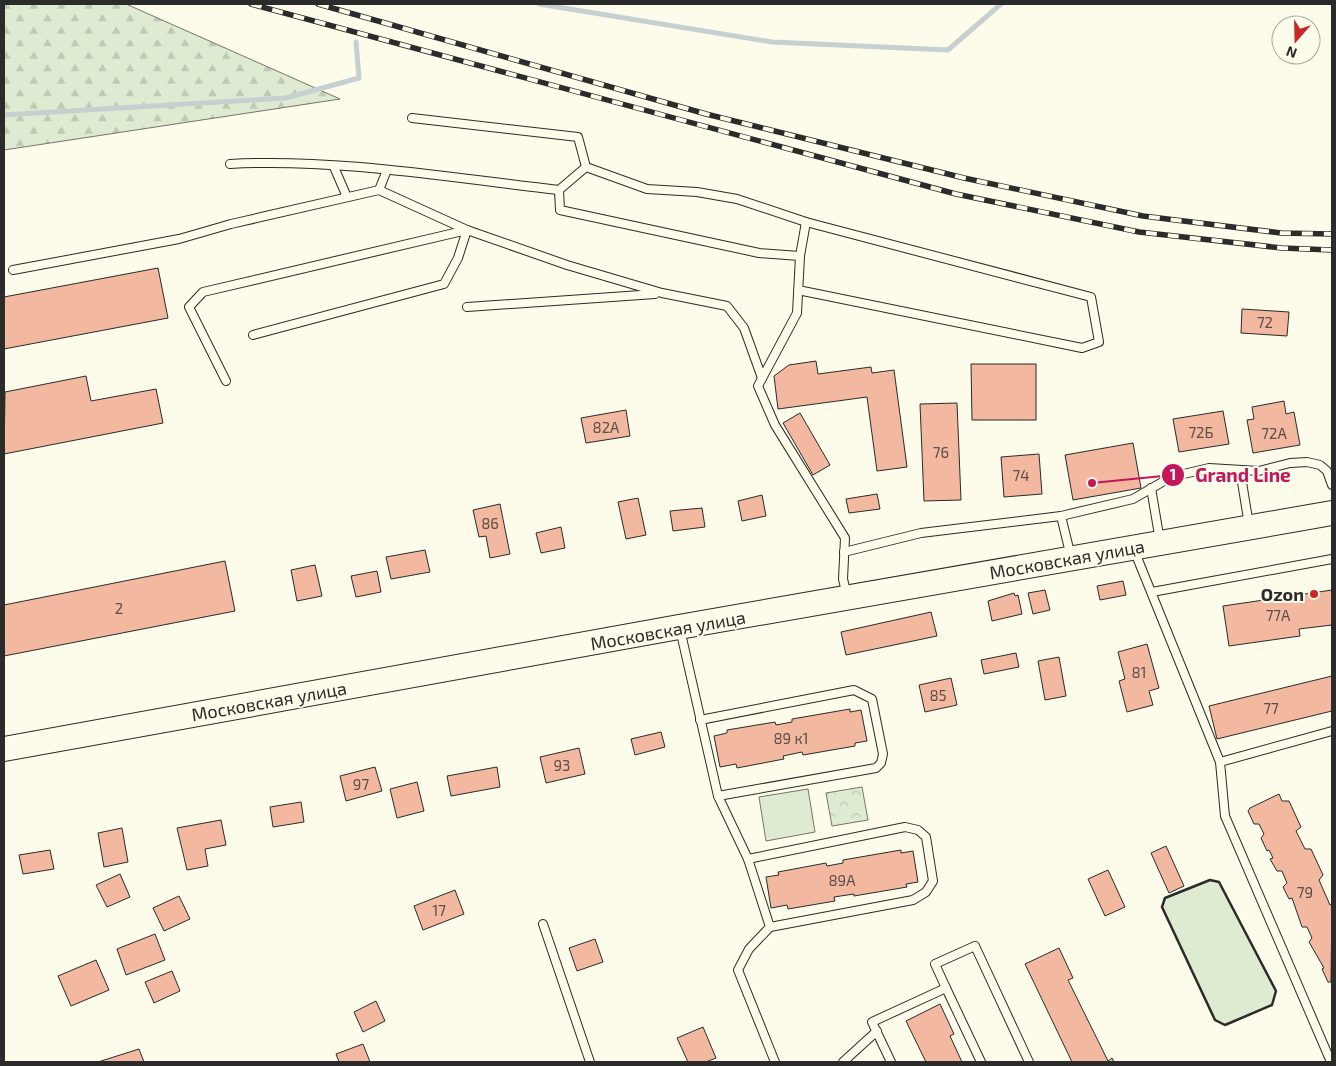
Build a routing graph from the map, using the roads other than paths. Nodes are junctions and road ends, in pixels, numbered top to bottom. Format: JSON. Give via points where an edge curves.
{"nodes":[{"id":1,"x":412,"y":118,"type":"dead end"},
{"id":2,"x":230,"y":164,"type":"dead end"},
{"id":3,"x":334,"y":167,"type":"junction"},
{"id":4,"x":586,"y":167,"type":"junction"},
{"id":5,"x":387,"y":170,"type":"junction"},
{"id":6,"x":379,"y":190,"type":"junction"},
{"id":7,"x":559,"y":190,"type":"junction"},
{"id":8,"x":348,"y":197,"type":"junction"},
{"id":9,"x":806,"y":222,"type":"junction"},
{"id":10,"x":468,"y":230,"type":"junction"},
{"id":11,"x":800,"y":256,"type":"junction"},
{"id":12,"x":13,"y":270,"type":"dead end"},
{"id":13,"x":798,"y":290,"type":"junction"},
{"id":14,"x":662,"y":293,"type":"junction"},
{"id":15,"x":467,"y":307,"type":"dead end"},
{"id":16,"x":252,"y":335,"type":"dead end"},
{"id":17,"x":762,"y":378,"type":"junction"},
{"id":18,"x":226,"y":381,"type":"dead end"},
{"id":19,"x":1240,"y":470,"type":"junction"},
{"id":20,"x":1332,"y":485,"type":"edge"},
{"id":21,"x":1151,"y":488,"type":"junction"},
{"id":22,"x":1332,"y":513,"type":"edge"},
{"id":23,"x":1061,"y":516,"type":"junction"},
{"id":24,"x":1249,"y":528,"type":"junction"},
{"id":25,"x":1161,"y":543,"type":"junction"},
{"id":26,"x":1133,"y":548,"type":"junction"},
{"id":27,"x":844,"y":552,"type":"junction"},
{"id":28,"x":1071,"y":558,"type":"junction"},
{"id":29,"x":1332,"y":559,"type":"edge"},
{"id":30,"x":1152,"y":592,"type":"junction"},
{"id":31,"x":848,"y":598,"type":"junction"},
{"id":32,"x":679,"y":628,"type":"junction"},
{"id":33,"x":700,"y":720,"type":"junction"},
{"id":34,"x":1332,"y":732,"type":"edge"},
{"id":35,"x":4,"y":750,"type":"edge"},
{"id":36,"x":1220,"y":762,"type":"junction"},
{"id":37,"x":718,"y":796,"type":"junction"},
{"id":38,"x":748,"y":859,"type":"junction"},
{"id":39,"x":543,"y":924,"type":"dead end"},
{"id":40,"x":770,"y":928,"type":"junction"},
{"id":41,"x":946,"y":988,"type":"junction"},
{"id":42,"x":877,"y":1031,"type":"junction"},
{"id":43,"x":590,"y":1062,"type":"edge"},
{"id":44,"x":775,"y":1062,"type":"edge"},
{"id":45,"x":843,"y":1062,"type":"edge"},
{"id":46,"x":891,"y":1062,"type":"edge"},
{"id":47,"x":981,"y":1062,"type":"edge"},
{"id":48,"x":1029,"y":1062,"type":"edge"},
{"id":49,"x":1331,"y":1062,"type":"edge"}],
"edges":[{"from":1,"to":4,"type":"lane","via":[[578,136]]},
{"from":2,"to":3,"type":"lane","via":[[266,162]]},
{"from":3,"to":5,"type":"lane"},
{"from":3,"to":8,"type":"lane"},
{"from":4,"to":7,"type":"lane"},
{"from":4,"to":9,"type":"lane","via":[[647,189],[697,192],[737,199]]},
{"from":5,"to":6,"type":"lane"},
{"from":5,"to":7,"type":"lane"},
{"from":6,"to":8,"type":"lane"},
{"from":6,"to":10,"type":"lane"},
{"from":7,"to":11,"type":"lane","via":[[560,210],[740,249]]},
{"from":8,"to":12,"type":"lane","via":[[180,239]]},
{"from":9,"to":11,"type":"lane"},
{"from":9,"to":13,"type":"lane","via":[[1091,297],[1099,342],[1082,348]]},
{"from":10,"to":14,"type":"lane","via":[[567,265]]},
{"from":10,"to":16,"type":"lane","via":[[444,284]]},
{"from":10,"to":18,"type":"lane","via":[[203,292],[188,307]]},
{"from":11,"to":13,"type":"lane"},
{"from":13,"to":17,"type":"lane","via":[[796,313]]},
{"from":14,"to":15,"type":"lane"},
{"from":14,"to":17,"type":"lane","via":[[727,306],[744,328]]},
{"from":17,"to":27,"type":"lane","via":[[758,386],[764,402],[845,538]]},
{"from":19,"to":20,"type":"lane","via":[[1259,471],[1290,463],[1320,464],[1327,471]]},
{"from":19,"to":21,"type":"lane","via":[[1209,468],[1184,472]]},
{"from":19,"to":24,"type":"lane"},
{"from":21,"to":23,"type":"lane","via":[[1133,499]]},
{"from":21,"to":25,"type":"lane"},
{"from":22,"to":24,"type":"main road","name":"Московская улица"},
{"from":23,"to":27,"type":"lane","via":[[921,532]]},
{"from":23,"to":28,"type":"lane"},
{"from":24,"to":25,"type":"main road","name":"Московская улица"},
{"from":25,"to":26,"type":"main road","name":"Московская улица"},
{"from":26,"to":28,"type":"main road","name":"Московская улица"},
{"from":26,"to":30,"type":"lane"},
{"from":27,"to":31,"type":"lane","via":[[843,579]]},
{"from":28,"to":31,"type":"main road","name":"Московская улица"},
{"from":29,"to":30,"type":"lane"},
{"from":30,"to":36,"type":"lane"},
{"from":31,"to":32,"type":"main road","name":"Московская улица"},
{"from":32,"to":33,"type":"lane"},
{"from":32,"to":35,"type":"main road","name":"Московская улица"},
{"from":33,"to":37,"type":"lane"},
{"from":33,"to":37,"type":"lane","via":[[854,690],[872,698],[883,754],[876,768]]},
{"from":34,"to":36,"type":"lane"},
{"from":36,"to":49,"type":"lane","via":[[1225,816]]},
{"from":37,"to":38,"type":"lane"},
{"from":38,"to":40,"type":"lane"},
{"from":38,"to":40,"type":"lane","via":[[905,827],[918,830],[926,837],[933,882],[926,892],[913,900]]},
{"from":39,"to":43,"type":"lane"},
{"from":40,"to":44,"type":"lane","via":[[749,948],[738,970]]},
{"from":41,"to":42,"type":"lane","via":[[872,1022]]},
{"from":41,"to":47,"type":"lane"},
{"from":41,"to":48,"type":"lane","via":[[935,964],[975,946]]},
{"from":42,"to":45,"type":"lane"},
{"from":42,"to":46,"type":"lane"}]}
